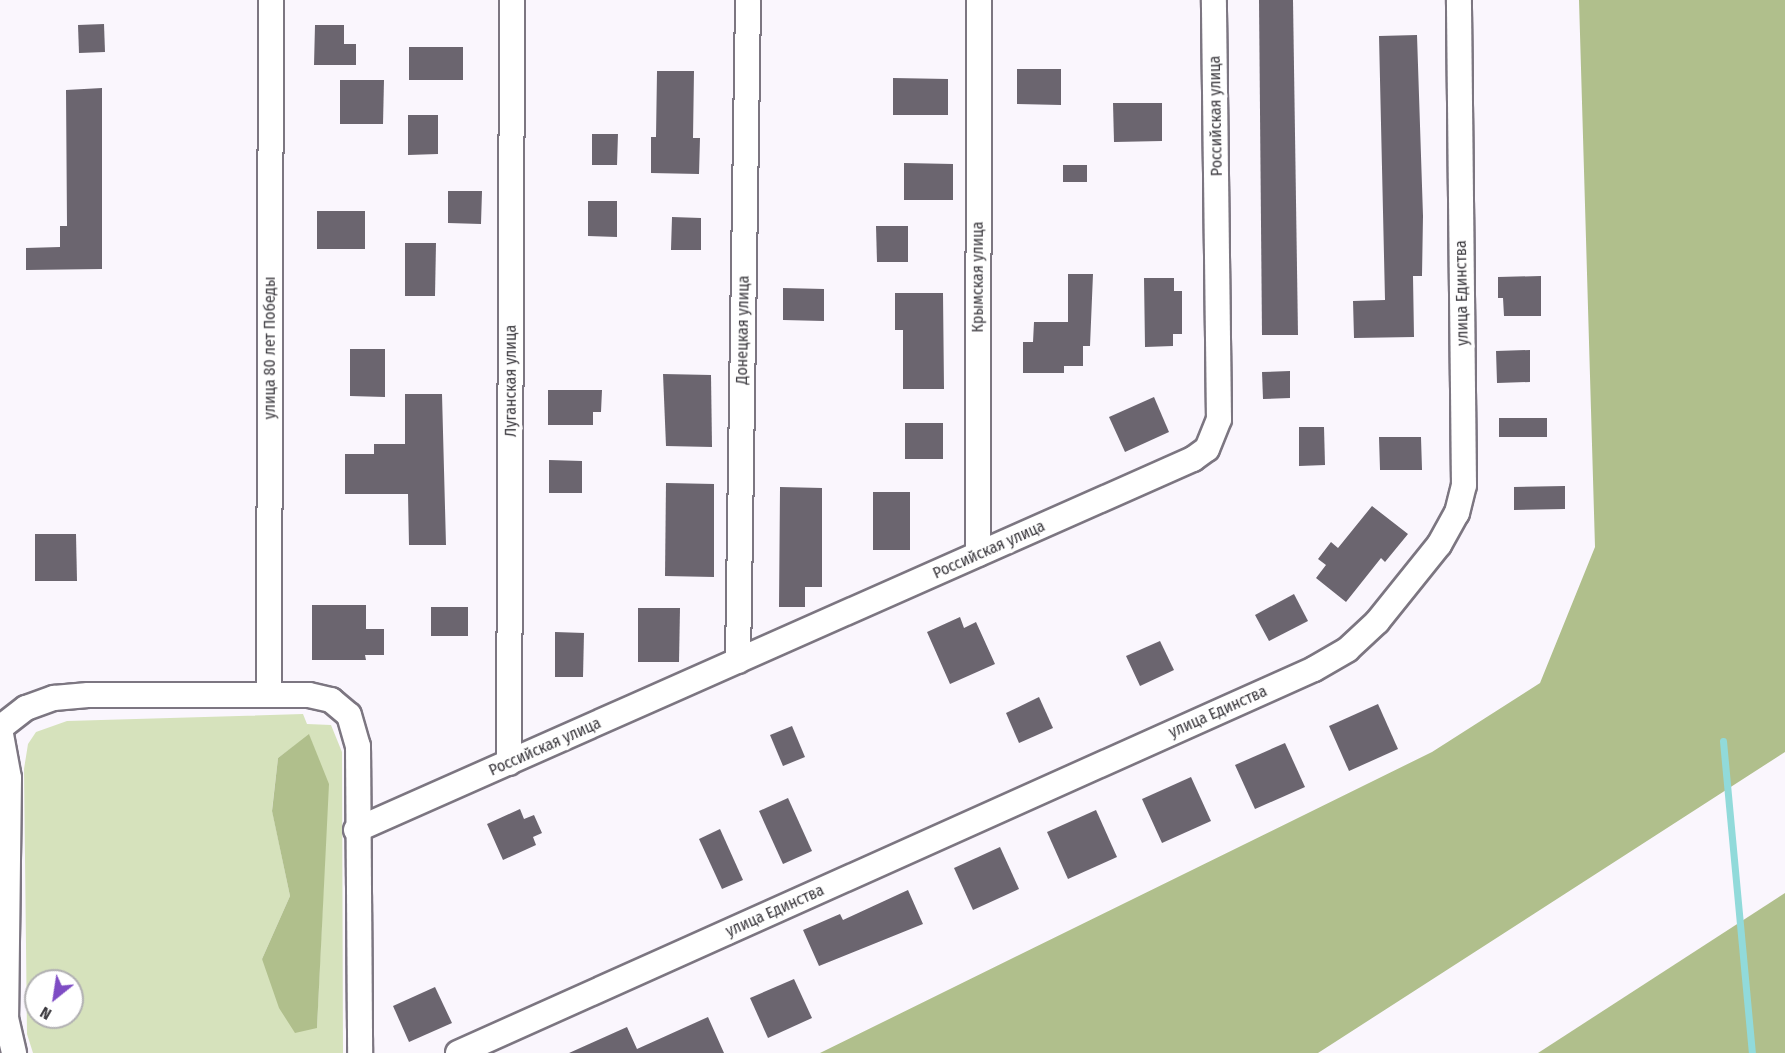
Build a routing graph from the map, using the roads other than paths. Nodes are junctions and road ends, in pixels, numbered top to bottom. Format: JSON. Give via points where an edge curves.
{"nodes":[{"id":1,"x":271,"y":0,"type":"edge"},
{"id":2,"x":512,"y":0,"type":"edge"},
{"id":3,"x":748,"y":0,"type":"edge"},
{"id":4,"x":979,"y":0,"type":"edge"},
{"id":5,"x":1215,"y":0,"type":"edge"},
{"id":6,"x":1459,"y":0,"type":"edge"},
{"id":7,"x":978,"y":555,"type":"junction"},
{"id":8,"x":738,"y":661,"type":"junction"},
{"id":9,"x":269,"y":695,"type":"junction"},
{"id":10,"x":0,"y":728,"type":"edge"},
{"id":11,"x":509,"y":762,"type":"junction"},
{"id":12,"x":356,"y":830,"type":"junction"},
{"id":13,"x":14,"y":1053,"type":"edge"},
{"id":14,"x":360,"y":1053,"type":"edge"},
{"id":15,"x":458,"y":1053,"type":"edge"}],
"edges":[{"from":1,"to":9,"type":"street","name":"улица 80 лет Победы"},
{"from":2,"to":11,"type":"street","name":"Луганская улица"},
{"from":3,"to":8,"type":"street","name":"Донецкая улица"},
{"from":4,"to":7,"type":"street","name":"Крымская улица"},
{"from":5,"to":7,"type":"street","name":"Российская улица","via":[[1219,419],[1216,435],[1207,449],[1193,459]]},
{"from":6,"to":15,"type":"street","name":"улица Единства","via":[[1464,484],[1457,513],[1439,545],[1377,622],[1348,649],[1314,669]]},
{"from":7,"to":8,"type":"street","name":"Российская улица"},
{"from":8,"to":11,"type":"street","name":"Российская улица"},
{"from":9,"to":10,"type":"street","via":[[54,698],[26,708]]},
{"from":9,"to":12,"type":"street","via":[[309,695],[332,700],[349,715],[358,746]]},
{"from":10,"to":13,"type":"street","via":[[9,778],[6,1018]]},
{"from":11,"to":12,"type":"street","name":"Российская улица"},
{"from":12,"to":14,"type":"street"}]}
